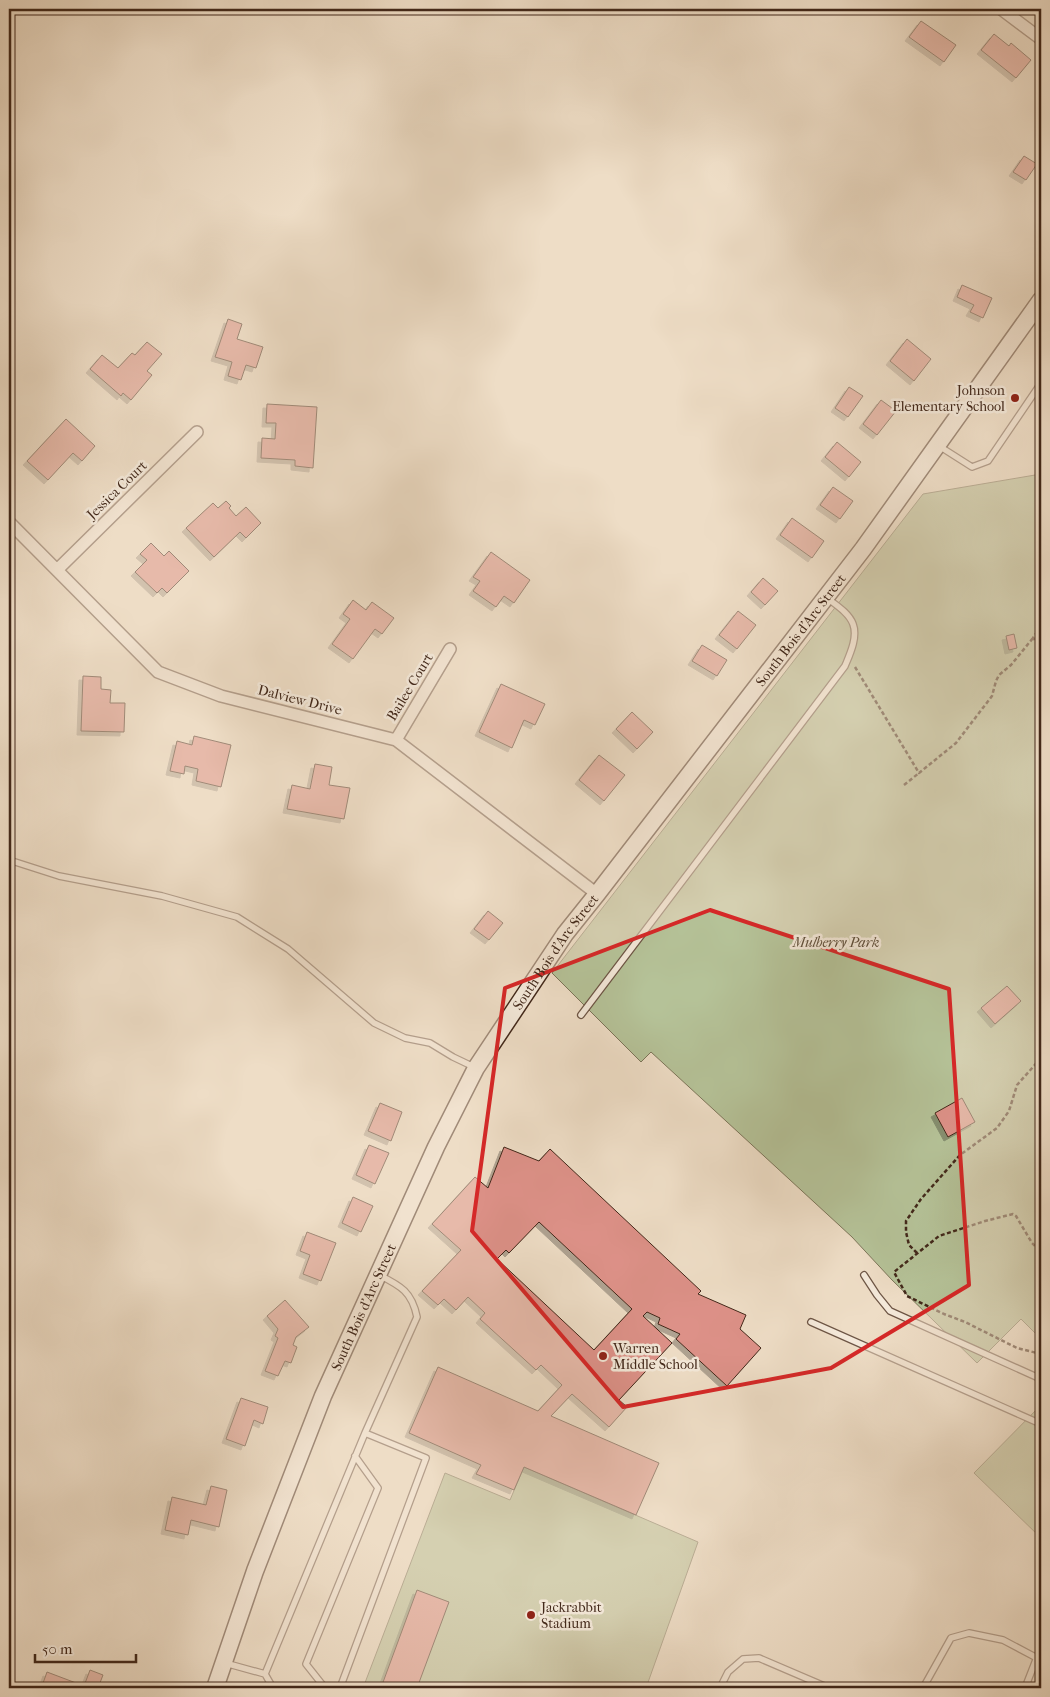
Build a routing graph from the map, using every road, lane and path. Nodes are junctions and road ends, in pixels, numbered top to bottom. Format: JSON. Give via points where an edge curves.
{"nodes":[{"id":1,"x":1001,"y":9,"type":"edge"},
{"id":2,"x":1041,"y":39,"type":"edge"},
{"id":3,"x":1041,"y":300,"type":"edge"},
{"id":4,"x":1041,"y":383,"type":"edge"},
{"id":5,"x":197,"y":432,"type":"dead end"},
{"id":6,"x":937,"y":445,"type":"junction"},
{"id":7,"x":9,"y":522,"type":"edge"},
{"id":8,"x":57,"y":570,"type":"junction"},
{"id":9,"x":826,"y":597,"type":"junction"},
{"id":10,"x":1041,"y":626,"type":"edge"},
{"id":11,"x":1033,"y":638,"type":"junction"},
{"id":12,"x":1041,"y":646,"type":"edge"},
{"id":13,"x":450,"y":650,"type":"dead end"},
{"id":14,"x":848,"y":659,"type":"junction"},
{"id":15,"x":396,"y":740,"type":"junction"},
{"id":16,"x":918,"y":773,"type":"junction"},
{"id":17,"x":904,"y":785,"type":"dead end"},
{"id":18,"x":9,"y":860,"type":"edge"},
{"id":19,"x":598,"y":894,"type":"junction"},
{"id":20,"x":582,"y":1015,"type":"dead end"},
{"id":21,"x":1041,"y":1058,"type":"edge"},
{"id":22,"x":476,"y":1068,"type":"junction"},
{"id":23,"x":1041,"y":1247,"type":"edge"},
{"id":24,"x":918,"y":1253,"type":"junction"},
{"id":25,"x":377,"y":1274,"type":"junction"},
{"id":26,"x":864,"y":1275,"type":"dead end"},
{"id":27,"x":811,"y":1322,"type":"dead end"},
{"id":28,"x":1041,"y":1354,"type":"edge"},
{"id":29,"x":1041,"y":1380,"type":"edge"},
{"id":30,"x":1041,"y":1424,"type":"edge"},
{"id":31,"x":365,"y":1433,"type":"junction"},
{"id":32,"x":356,"y":1456,"type":"junction"},
{"id":33,"x":1041,"y":1647,"type":"edge"},
{"id":34,"x":1037,"y":1658,"type":"junction"},
{"id":35,"x":222,"y":1662,"type":"junction"},
{"id":36,"x":265,"y":1674,"type":"junction"},
{"id":37,"x":215,"y":1688,"type":"edge"},
{"id":38,"x":274,"y":1688,"type":"edge"},
{"id":39,"x":325,"y":1688,"type":"edge"},
{"id":40,"x":340,"y":1688,"type":"edge"},
{"id":41,"x":720,"y":1688,"type":"edge"},
{"id":42,"x":830,"y":1688,"type":"edge"},
{"id":43,"x":923,"y":1688,"type":"edge"},
{"id":44,"x":1025,"y":1688,"type":"edge"}],
"edges":[{"from":1,"to":2,"type":"street"},
{"from":3,"to":6,"type":"main road","name":"South Bois d'Arc Street"},
{"from":4,"to":6,"type":"lane","via":[[988,461],[972,468]]},
{"from":5,"to":8,"type":"street","name":"Jessica Court"},
{"from":6,"to":9,"type":"main road","name":"South Bois d'Arc Street"},
{"from":7,"to":8,"type":"street","name":"Dalview Drive"},
{"from":8,"to":15,"type":"street","name":"Dalview Drive","via":[[158,672],[222,696]]},
{"from":9,"to":14,"type":"lane","via":[[853,624],[853,648]]},
{"from":9,"to":19,"type":"main road","name":"South Bois d'Arc Street"},
{"from":10,"to":11,"type":"path"},
{"from":11,"to":12,"type":"path"},
{"from":11,"to":16,"type":"path","via":[[999,676],[992,696],[956,744]]},
{"from":13,"to":15,"type":"street","name":"Bailee Court"},
{"from":14,"to":16,"type":"path"},
{"from":14,"to":20,"type":"lane"},
{"from":15,"to":19,"type":"street","name":"Dalview Drive"},
{"from":16,"to":17,"type":"path"},
{"from":18,"to":22,"type":"lane","via":[[59,876],[162,896],[237,917],[288,949],[374,1023],[406,1038],[430,1043]]},
{"from":19,"to":22,"type":"main road","name":"South Bois d'Arc Street","via":[[565,934]]},
{"from":21,"to":24,"type":"path","via":[[1017,1085],[1009,1111],[997,1128],[960,1155],[906,1221],[909,1245]]},
{"from":22,"to":25,"type":"main road","name":"South Bois d'Arc Street"},
{"from":23,"to":24,"type":"path","via":[[1032,1243],[1013,1214],[940,1236]]},
{"from":24,"to":28,"type":"path","via":[[894,1272],[907,1296],[1017,1348]]},
{"from":25,"to":31,"type":"lane","via":[[398,1284],[408,1294],[417,1318]]},
{"from":25,"to":35,"type":"main road","name":"South Bois d'Arc Street","via":[[323,1396]]},
{"from":26,"to":29,"type":"lane","via":[[890,1311]]},
{"from":27,"to":30,"type":"lane"},
{"from":31,"to":32,"type":"lane"},
{"from":31,"to":40,"type":"lane","via":[[426,1458]]},
{"from":32,"to":36,"type":"lane"},
{"from":32,"to":39,"type":"lane","via":[[378,1488],[306,1664]]},
{"from":33,"to":34,"type":"lane"},
{"from":34,"to":43,"type":"lane","via":[[1003,1640],[969,1633],[951,1638]]},
{"from":34,"to":44,"type":"lane"},
{"from":35,"to":36,"type":"lane"},
{"from":35,"to":37,"type":"main road","name":"South Bois d'Arc Street"},
{"from":36,"to":38,"type":"lane"},
{"from":41,"to":42,"type":"lane","via":[[728,1672],[742,1659],[759,1658]]}]}
